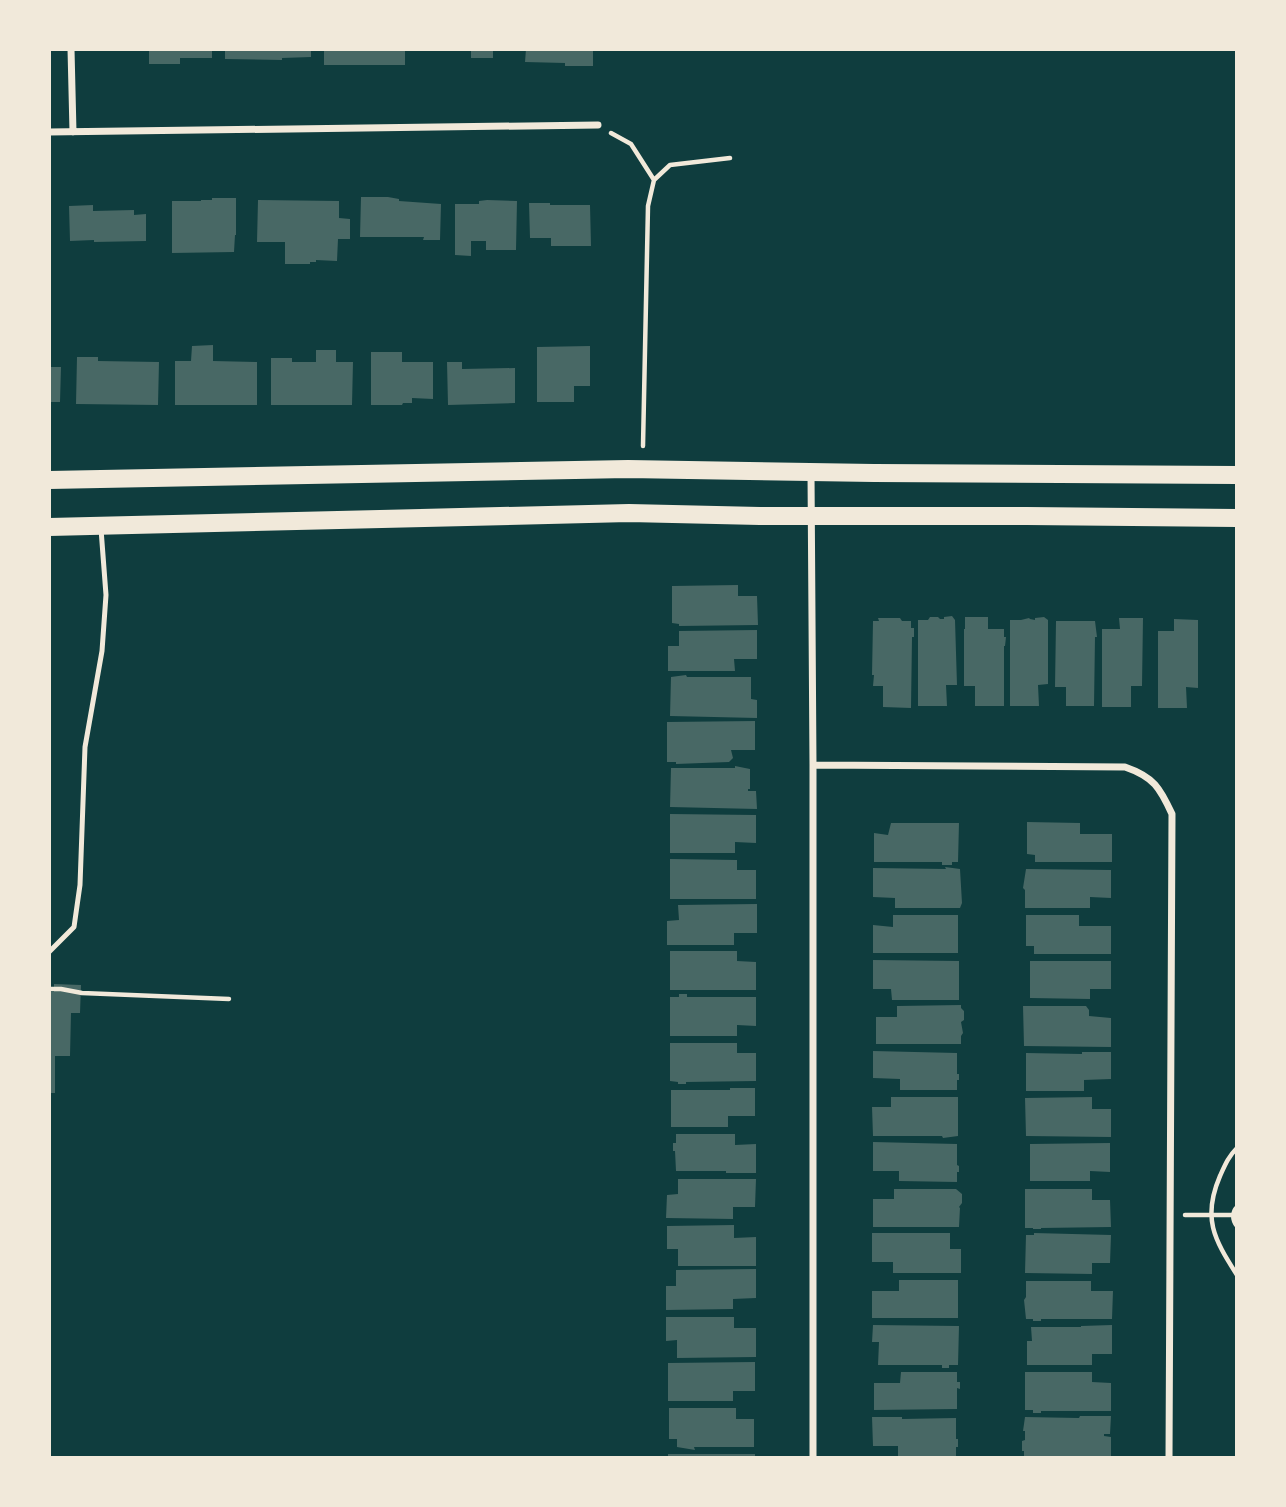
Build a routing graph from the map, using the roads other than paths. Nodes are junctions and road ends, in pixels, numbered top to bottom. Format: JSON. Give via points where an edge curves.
{"nodes":[{"id":1,"x":71,"y":49,"type":"edge"},
{"id":2,"x":598,"y":125,"type":"road end"},
{"id":3,"x":49,"y":132,"type":"edge"},
{"id":4,"x":73,"y":132,"type":"junction"},
{"id":5,"x":811,"y":472,"type":"junction"},
{"id":6,"x":1237,"y":475,"type":"edge"},
{"id":7,"x":49,"y":480,"type":"edge"},
{"id":8,"x":812,"y":515,"type":"junction"},
{"id":9,"x":1237,"y":518,"type":"edge"},
{"id":10,"x":100,"y":526,"type":"junction"},
{"id":11,"x":49,"y":527,"type":"edge"},
{"id":12,"x":813,"y":765,"type":"junction"},
{"id":13,"x":49,"y":952,"type":"edge"},
{"id":14,"x":813,"y":1458,"type":"edge"},
{"id":15,"x":1169,"y":1458,"type":"edge"}],
"edges":[{"from":1,"to":4,"type":"street"},
{"from":2,"to":4,"type":"street"},
{"from":3,"to":4,"type":"street"},
{"from":5,"to":6,"type":"main road"},
{"from":5,"to":7,"type":"main road","via":[[643,469]]},
{"from":5,"to":8,"type":"street"},
{"from":8,"to":9,"type":"main road"},
{"from":8,"to":10,"type":"main road","via":[[629,513]]},
{"from":8,"to":12,"type":"street"},
{"from":10,"to":11,"type":"main road"},
{"from":10,"to":13,"type":"lane","via":[[106,595],[102,651],[85,747],[80,885],[74,927]]},
{"from":12,"to":14,"type":"street"},
{"from":12,"to":15,"type":"street","via":[[1125,767],[1142,774],[1162,792],[1172,814]]}]}
